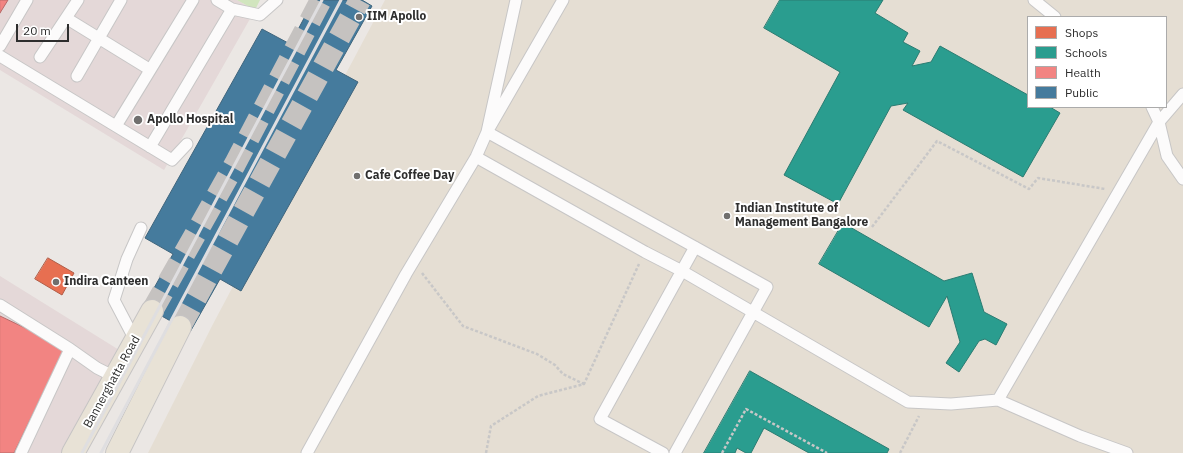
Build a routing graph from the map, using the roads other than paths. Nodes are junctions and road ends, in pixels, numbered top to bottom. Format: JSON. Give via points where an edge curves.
{"nodes":[{"id":1,"x":27,"y":0,"type":"edge"},
{"id":2,"x":78,"y":0,"type":"edge"},
{"id":3,"x":121,"y":0,"type":"edge"},
{"id":4,"x":193,"y":0,"type":"edge"},
{"id":5,"x":217,"y":0,"type":"edge"},
{"id":6,"x":277,"y":0,"type":"edge"},
{"id":7,"x":516,"y":0,"type":"edge"},
{"id":8,"x":563,"y":0,"type":"edge"},
{"id":9,"x":1034,"y":0,"type":"edge"},
{"id":10,"x":232,"y":9,"type":"junction"},
{"id":11,"x":1054,"y":16,"type":"edge"},
{"id":12,"x":66,"y":18,"type":"junction"},
{"id":13,"x":99,"y":39,"type":"junction"},
{"id":14,"x":0,"y":46,"type":"edge"},
{"id":15,"x":0,"y":56,"type":"edge"},
{"id":16,"x":40,"y":57,"type":"dead end"},
{"id":17,"x":150,"y":69,"type":"junction"},
{"id":18,"x":77,"y":76,"type":"dead end"},
{"id":19,"x":1183,"y":94,"type":"edge"},
{"id":20,"x":1152,"y":108,"type":"edge"},
{"id":21,"x":1159,"y":122,"type":"junction"},
{"id":22,"x":116,"y":126,"type":"junction"},
{"id":23,"x":487,"y":132,"type":"junction"},
{"id":24,"x":187,"y":144,"type":"dead end"},
{"id":25,"x":150,"y":147,"type":"junction"},
{"id":26,"x":476,"y":157,"type":"junction"},
{"id":27,"x":1183,"y":179,"type":"edge"},
{"id":28,"x":141,"y":228,"type":"dead end"},
{"id":29,"x":695,"y":247,"type":"junction"},
{"id":30,"x":682,"y":270,"type":"junction"},
{"id":31,"x":0,"y":305,"type":"edge"},
{"id":32,"x":152,"y":311,"type":"tunnel mouth"},
{"id":33,"x":752,"y":312,"type":"junction"},
{"id":34,"x":180,"y":327,"type":"tunnel mouth"},
{"id":35,"x":135,"y":340,"type":"junction"},
{"id":36,"x":70,"y":349,"type":"junction"},
{"id":37,"x":115,"y":377,"type":"junction"},
{"id":38,"x":998,"y":400,"type":"junction"},
{"id":39,"x":21,"y":453,"type":"edge"},
{"id":40,"x":73,"y":453,"type":"edge"},
{"id":41,"x":118,"y":453,"type":"edge"},
{"id":42,"x":307,"y":453,"type":"edge"},
{"id":43,"x":663,"y":453,"type":"edge"},
{"id":44,"x":675,"y":453,"type":"edge"},
{"id":45,"x":1128,"y":453,"type":"edge"}],
"edges":[{"from":1,"to":14,"type":"lane"},
{"from":2,"to":12,"type":"lane"},
{"from":3,"to":13,"type":"lane"},
{"from":4,"to":17,"type":"lane"},
{"from":5,"to":10,"type":"lane"},
{"from":6,"to":10,"type":"lane","via":[[260,15]]},
{"from":7,"to":23,"type":"lane"},
{"from":8,"to":23,"type":"lane"},
{"from":9,"to":11,"type":"lane"},
{"from":10,"to":25,"type":"lane"},
{"from":12,"to":13,"type":"lane"},
{"from":12,"to":16,"type":"lane"},
{"from":13,"to":17,"type":"lane"},
{"from":13,"to":18,"type":"lane"},
{"from":15,"to":22,"type":"lane"},
{"from":17,"to":22,"type":"lane"},
{"from":19,"to":21,"type":"lane"},
{"from":20,"to":21,"type":"lane"},
{"from":21,"to":27,"type":"lane","via":[[1167,156]]},
{"from":21,"to":38,"type":"lane"},
{"from":22,"to":25,"type":"lane"},
{"from":23,"to":26,"type":"lane"},
{"from":23,"to":29,"type":"lane"},
{"from":24,"to":25,"type":"lane","via":[[172,160]]},
{"from":26,"to":30,"type":"lane","via":[[645,252]]},
{"from":26,"to":42,"type":"lane","via":[[406,274]]},
{"from":28,"to":35,"type":"lane","via":[[127,259],[114,300]]},
{"from":29,"to":30,"type":"lane"},
{"from":29,"to":33,"type":"lane","via":[[767,287]]},
{"from":30,"to":33,"type":"lane"},
{"from":30,"to":43,"type":"lane","via":[[600,419]]},
{"from":31,"to":36,"type":"lane"},
{"from":32,"to":35,"type":"main road","name":"Bannerghatta Road"},
{"from":33,"to":38,"type":"lane","via":[[908,402],[951,404]]},
{"from":33,"to":44,"type":"lane"},
{"from":34,"to":41,"type":"main road"},
{"from":35,"to":37,"type":"main road","name":"Bannerghatta Road"},
{"from":36,"to":37,"type":"lane"},
{"from":36,"to":39,"type":"lane"},
{"from":37,"to":40,"type":"main road","name":"Bannerghatta Road"},
{"from":38,"to":45,"type":"lane","via":[[1080,436]]}]}
